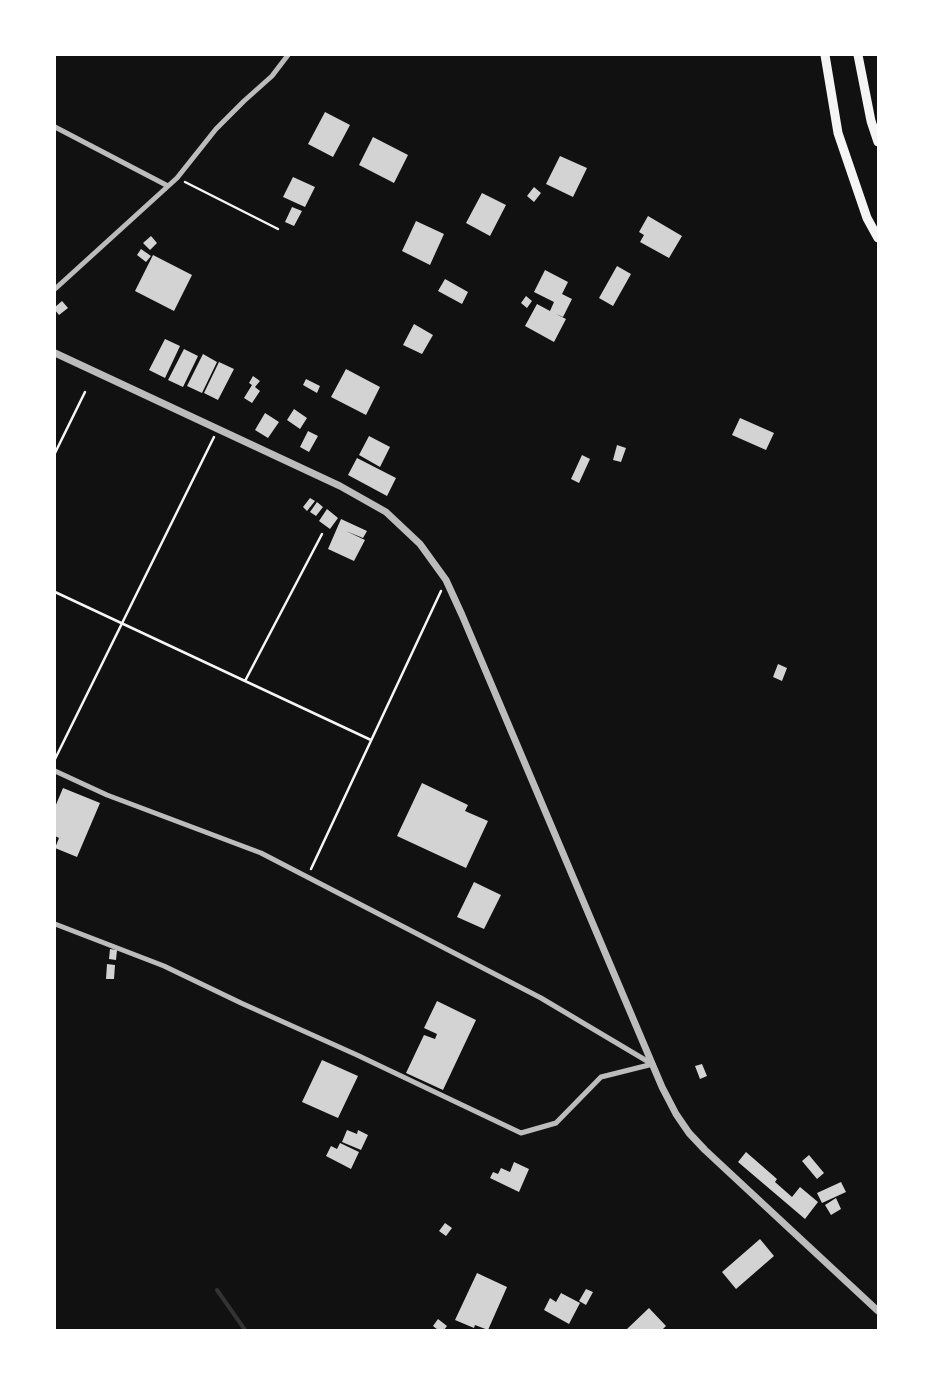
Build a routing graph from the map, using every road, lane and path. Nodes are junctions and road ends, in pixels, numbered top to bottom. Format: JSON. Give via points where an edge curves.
{"nodes":[{"id":1,"x":288,"y":55,"type":"edge"},
{"id":2,"x":826,"y":55,"type":"edge"},
{"id":3,"x":858,"y":55,"type":"edge"},
{"id":4,"x":55,"y":127,"type":"edge"},
{"id":5,"x":878,"y":142,"type":"edge"},
{"id":6,"x":177,"y":178,"type":"junction"},
{"id":7,"x":168,"y":186,"type":"junction"},
{"id":8,"x":278,"y":229,"type":"dead end"},
{"id":9,"x":878,"y":238,"type":"edge"},
{"id":10,"x":55,"y":289,"type":"edge"},
{"id":11,"x":55,"y":353,"type":"edge"},
{"id":12,"x":85,"y":392,"type":"dead end"},
{"id":13,"x":218,"y":429,"type":"junction"},
{"id":14,"x":55,"y":453,"type":"edge"},
{"id":15,"x":322,"y":534,"type":"dead end"},
{"id":16,"x":446,"y":580,"type":"junction"},
{"id":17,"x":55,"y":592,"type":"edge"},
{"id":18,"x":121,"y":623,"type":"junction"},
{"id":19,"x":245,"y":681,"type":"junction"},
{"id":20,"x":371,"y":740,"type":"junction"},
{"id":21,"x":55,"y":759,"type":"edge"},
{"id":22,"x":55,"y":771,"type":"edge"},
{"id":23,"x":307,"y":877,"type":"junction"},
{"id":24,"x":55,"y":924,"type":"edge"},
{"id":25,"x":652,"y":1064,"type":"junction"},
{"id":26,"x":878,"y":1311,"type":"edge"}],
"edges":[{"from":1,"to":6,"type":"street","via":[[272,76],[230,115]]},
{"from":2,"to":9,"type":"highway","via":[[838,133],[867,218]]},
{"from":3,"to":5,"type":"highway"},
{"from":4,"to":7,"type":"street"},
{"from":6,"to":7,"type":"street"},
{"from":6,"to":8,"type":"path"},
{"from":7,"to":10,"type":"street"},
{"from":11,"to":13,"type":"street"},
{"from":12,"to":14,"type":"path"},
{"from":13,"to":16,"type":"street","via":[[340,486],[386,512],[420,544]]},
{"from":13,"to":18,"type":"path"},
{"from":15,"to":19,"type":"path"},
{"from":16,"to":20,"type":"path"},
{"from":16,"to":25,"type":"street"},
{"from":17,"to":18,"type":"path"},
{"from":18,"to":19,"type":"path"},
{"from":18,"to":21,"type":"path"},
{"from":19,"to":20,"type":"path"},
{"from":20,"to":23,"type":"path"},
{"from":22,"to":23,"type":"street","via":[[107,795],[261,853]]},
{"from":23,"to":25,"type":"street","via":[[541,998]]},
{"from":24,"to":25,"type":"street","via":[[164,966],[522,1133],[556,1123],[601,1077]]},
{"from":25,"to":26,"type":"street","via":[[689,1133]]}]}
